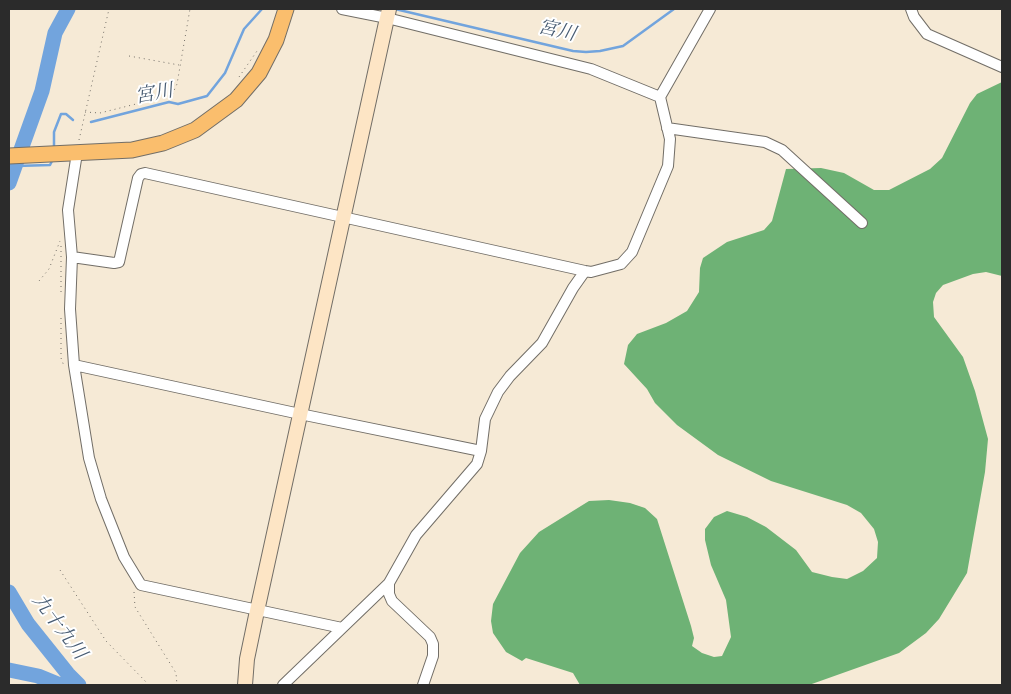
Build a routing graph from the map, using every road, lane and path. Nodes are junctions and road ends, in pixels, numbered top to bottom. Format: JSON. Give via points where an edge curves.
{"nodes":[{"id":1,"x":109,"y":9,"type":"edge"},
{"id":2,"x":190,"y":9,"type":"edge"},
{"id":3,"x":286,"y":9,"type":"edge"},
{"id":4,"x":342,"y":9,"type":"edge"},
{"id":5,"x":710,"y":9,"type":"edge"},
{"id":6,"x":912,"y":9,"type":"edge"},
{"id":7,"x":388,"y":13,"type":"edge"},
{"id":8,"x":129,"y":56,"type":"dead end"},
{"id":9,"x":180,"y":65,"type":"junction"},
{"id":10,"x":1002,"y":67,"type":"edge"},
{"id":11,"x":660,"y":97,"type":"junction"},
{"id":12,"x":85,"y":112,"type":"junction"},
{"id":13,"x":667,"y":128,"type":"junction"},
{"id":14,"x":76,"y":152,"type":"junction"},
{"id":15,"x":9,"y":156,"type":"edge"},
{"id":16,"x":344,"y":217,"type":"junction"},
{"id":17,"x":862,"y":223,"type":"dead end"},
{"id":18,"x":61,"y":240,"type":"dead end"},
{"id":19,"x":72,"y":257,"type":"junction"},
{"id":20,"x":585,"y":271,"type":"junction"},
{"id":21,"x":39,"y":281,"type":"dead end"},
{"id":22,"x":74,"y":365,"type":"junction"},
{"id":23,"x":300,"y":414,"type":"junction"},
{"id":24,"x":481,"y":451,"type":"junction"},
{"id":25,"x":60,"y":570,"type":"dead end"},
{"id":26,"x":389,"y":583,"type":"junction"},
{"id":27,"x":141,"y":584,"type":"junction"},
{"id":28,"x":257,"y":611,"type":"junction"},
{"id":29,"x":342,"y":628,"type":"junction"},
{"id":30,"x":149,"y":685,"type":"edge"},
{"id":31,"x":177,"y":685,"type":"edge"},
{"id":32,"x":245,"y":685,"type":"edge"},
{"id":33,"x":283,"y":685,"type":"edge"},
{"id":34,"x":423,"y":685,"type":"edge"}],
"edges":[{"from":1,"to":12,"type":"path"},
{"from":2,"to":9,"type":"path"},
{"from":3,"to":14,"type":"main road","via":[[276,40],[258,73],[236,100],[208,122],[180,137],[147,148]]},
{"from":4,"to":7,"type":"street"},
{"from":5,"to":11,"type":"street"},
{"from":6,"to":10,"type":"street","via":[[927,34]]},
{"from":7,"to":11,"type":"street","via":[[591,69]]},
{"from":7,"to":16,"type":"street"},
{"from":8,"to":9,"type":"path"},
{"from":9,"to":12,"type":"path","via":[[172,95],[100,113]]},
{"from":11,"to":13,"type":"street"},
{"from":12,"to":14,"type":"path"},
{"from":13,"to":17,"type":"street","via":[[765,142],[782,150]]},
{"from":13,"to":20,"type":"street","via":[[668,166],[632,252],[621,264]]},
{"from":14,"to":15,"type":"main road"},
{"from":14,"to":19,"type":"street","via":[[68,210]]},
{"from":16,"to":19,"type":"street","via":[[141,174],[119,262],[114,264]]},
{"from":16,"to":20,"type":"street"},
{"from":16,"to":23,"type":"street"},
{"from":18,"to":21,"type":"path","via":[[49,268]]},
{"from":19,"to":22,"type":"street","via":[[70,309]]},
{"from":20,"to":24,"type":"street","via":[[542,342],[498,392],[485,419]]},
{"from":22,"to":23,"type":"street"},
{"from":22,"to":27,"type":"street","via":[[89,458],[101,499],[124,557]]},
{"from":23,"to":24,"type":"street"},
{"from":23,"to":28,"type":"street"},
{"from":24,"to":26,"type":"street","via":[[466,479],[416,535]]},
{"from":25,"to":30,"type":"path","via":[[106,641]]},
{"from":26,"to":29,"type":"street"},
{"from":26,"to":34,"type":"street","via":[[392,601],[430,637],[433,644],[433,656]]},
{"from":27,"to":28,"type":"street"},
{"from":27,"to":31,"type":"path","via":[[134,590],[135,607],[176,673]]},
{"from":28,"to":29,"type":"street"},
{"from":28,"to":32,"type":"street"},
{"from":29,"to":33,"type":"street"}]}
